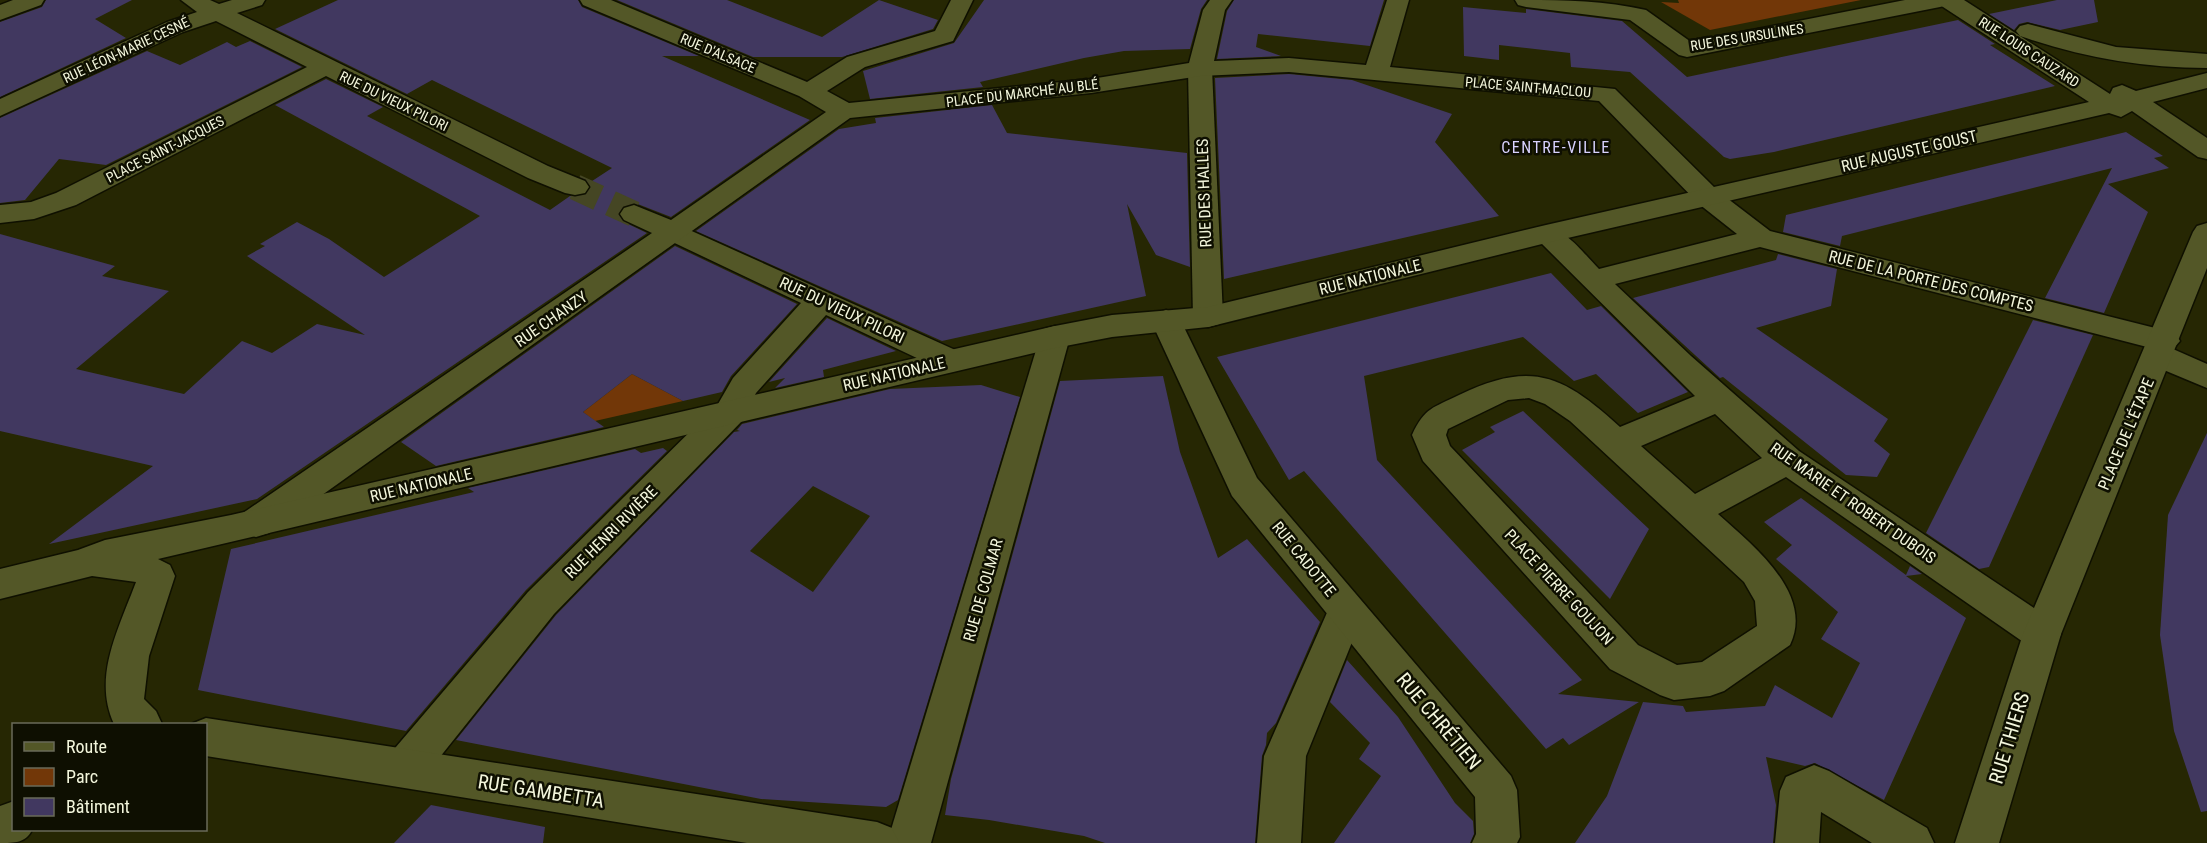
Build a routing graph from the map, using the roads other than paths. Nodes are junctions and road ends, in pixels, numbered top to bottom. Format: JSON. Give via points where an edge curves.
{"nodes":[{"id":1,"x":33,"y":0,"type":"edge"},
{"id":2,"x":254,"y":0,"type":"edge"},
{"id":3,"x":591,"y":0,"type":"edge"},
{"id":4,"x":962,"y":0,"type":"edge"},
{"id":5,"x":1221,"y":0,"type":"edge"},
{"id":6,"x":1398,"y":0,"type":"edge"},
{"id":7,"x":1526,"y":0,"type":"edge"},
{"id":8,"x":1940,"y":0,"type":"edge"},
{"id":9,"x":1948,"y":0,"type":"edge"},
{"id":10,"x":1981,"y":0,"type":"edge"},
{"id":11,"x":203,"y":9,"type":"edge"},
{"id":12,"x":0,"y":13,"type":"edge"},
{"id":13,"x":2028,"y":31,"type":"junction"},
{"id":14,"x":2207,"y":61,"type":"edge"},
{"id":15,"x":325,"y":68,"type":"junction"},
{"id":16,"x":1200,"y":69,"type":"junction"},
{"id":17,"x":1376,"y":72,"type":"junction"},
{"id":18,"x":2207,"y":80,"type":"edge"},
{"id":19,"x":808,"y":91,"type":"junction"},
{"id":20,"x":2207,"y":98,"type":"edge"},
{"id":21,"x":2131,"y":106,"type":"junction"},
{"id":22,"x":0,"y":108,"type":"edge"},
{"id":23,"x":844,"y":111,"type":"junction"},
{"id":24,"x":2207,"y":151,"type":"edge"},
{"id":25,"x":574,"y":187,"type":"tunnel mouth"},
{"id":26,"x":1709,"y":198,"type":"junction"},
{"id":27,"x":0,"y":214,"type":"edge"},
{"id":28,"x":634,"y":214,"type":"tunnel mouth"},
{"id":29,"x":674,"y":232,"type":"junction"},
{"id":30,"x":2207,"y":232,"type":"edge"},
{"id":31,"x":1546,"y":234,"type":"junction"},
{"id":32,"x":1760,"y":238,"type":"junction"},
{"id":33,"x":1593,"y":280,"type":"junction"},
{"id":34,"x":821,"y":300,"type":"junction"},
{"id":35,"x":1208,"y":317,"type":"junction"},
{"id":36,"x":1166,"y":321,"type":"junction"},
{"id":37,"x":1055,"y":337,"type":"junction"},
{"id":38,"x":2161,"y":348,"type":"junction"},
{"id":39,"x":951,"y":361,"type":"junction"},
{"id":40,"x":2207,"y":377,"type":"edge"},
{"id":41,"x":1718,"y":399,"type":"junction"},
{"id":42,"x":730,"y":412,"type":"junction"},
{"id":43,"x":1616,"y":443,"type":"junction"},
{"id":44,"x":1787,"y":460,"type":"junction"},
{"id":45,"x":1692,"y":512,"type":"junction"},
{"id":46,"x":243,"y":526,"type":"junction"},
{"id":47,"x":82,"y":564,"type":"junction"},
{"id":48,"x":157,"y":576,"type":"junction"},
{"id":49,"x":0,"y":584,"type":"edge"},
{"id":50,"x":1346,"y":610,"type":"junction"},
{"id":51,"x":2042,"y":634,"type":"junction"},
{"id":52,"x":138,"y":723,"type":"edge"},
{"id":53,"x":207,"y":737,"type":"edge"},
{"id":54,"x":405,"y":768,"type":"junction"},
{"id":55,"x":12,"y":822,"type":"edge"},
{"id":56,"x":0,"y":831,"type":"edge"},
{"id":57,"x":1499,"y":841,"type":"edge"},
{"id":58,"x":877,"y":843,"type":"edge"},
{"id":59,"x":909,"y":843,"type":"edge"},
{"id":60,"x":1279,"y":843,"type":"edge"},
{"id":61,"x":1797,"y":843,"type":"edge"},
{"id":62,"x":1912,"y":843,"type":"edge"},
{"id":63,"x":1977,"y":843,"type":"edge"}],
"edges":[{"from":1,"to":12,"type":"street"},
{"from":2,"to":11,"type":"street","name":"RUE LÉON-MARIE CESNÉ"},
{"from":3,"to":19,"type":"street","name":"RUE D'ALSACE"},
{"from":4,"to":19,"type":"street","via":[[945,36],[856,62]]},
{"from":5,"to":16,"type":"street","name":"RUE DES HALLES","via":[[1214,10]]},
{"from":6,"to":17,"type":"street"},
{"from":7,"to":8,"type":"street","name":"RUE DES URSULINES","via":[[1638,15],[1687,50]]},
{"from":9,"to":21,"type":"street","name":"RUE LOUIS CAUZARD"},
{"from":10,"to":13,"type":"street"},
{"from":11,"to":15,"type":"street","name":"RUE DU VIEUX PILORI"},
{"from":11,"to":22,"type":"street","name":"RUE LÉON-MARIE CESNÉ"},
{"from":13,"to":14,"type":"street","via":[[2100,53]]},
{"from":13,"to":21,"type":"street"},
{"from":15,"to":25,"type":"street","name":"RUE DU VIEUX PILORI"},
{"from":15,"to":27,"type":"street","name":"PLACE SAINT-JACQUES","via":[[66,199],[34,210]]},
{"from":16,"to":17,"type":"street","name":"PLACE DU MARCHÉ AU BLÉ","via":[[1289,65]]},
{"from":16,"to":23,"type":"street","name":"PLACE DU MARCHÉ AU BLÉ","via":[[1091,86]]},
{"from":16,"to":35,"type":"street","name":"RUE DES HALLES"},
{"from":17,"to":26,"type":"street","name":"PLACE SAINT-MACLOU","via":[[1606,94]]},
{"from":18,"to":21,"type":"street","name":"RUE AUGUSTE GOUST"},
{"from":19,"to":23,"type":"street","name":"RUE D'ALSACE"},
{"from":20,"to":21,"type":"street","name":"RUE AUGUSTE GOUST"},
{"from":21,"to":24,"type":"street"},
{"from":21,"to":26,"type":"street","name":"RUE AUGUSTE GOUST"},
{"from":23,"to":29,"type":"street","name":"RUE CHANZY"},
{"from":26,"to":31,"type":"street","name":"RUE NATIONALE"},
{"from":26,"to":32,"type":"street","name":"RUE DE LA PORTE DES COMPTES"},
{"from":28,"to":29,"type":"street","name":"RUE DU VIEUX PILORI"},
{"from":29,"to":34,"type":"street","name":"RUE DU VIEUX PILORI"},
{"from":29,"to":46,"type":"street","name":"RUE CHANZY","via":[[384,436]]},
{"from":30,"to":38,"type":"street","name":"PLACE DE L'ÉTAPE"},
{"from":31,"to":33,"type":"street","name":"RUE MARIE ET ROBERT DUBOIS"},
{"from":31,"to":35,"type":"street","name":"RUE NATIONALE"},
{"from":32,"to":33,"type":"street"},
{"from":32,"to":38,"type":"street","name":"RUE DE LA PORTE DES COMPTES"},
{"from":33,"to":41,"type":"street","name":"RUE MARIE ET ROBERT DUBOIS"},
{"from":34,"to":39,"type":"street","name":"RUE DU VIEUX PILORI"},
{"from":34,"to":42,"type":"street","name":"RUE HENRI RIVIÈRE","via":[[744,386]]},
{"from":35,"to":36,"type":"street","name":"RUE NATIONALE"},
{"from":36,"to":37,"type":"street","name":"RUE NATIONALE"},
{"from":36,"to":50,"type":"street","name":"RUE CADOTTE","via":[[1244,486]]},
{"from":37,"to":39,"type":"street","name":"RUE NATIONALE"},
{"from":37,"to":59,"type":"street","name":"RUE DE COLMAR"},
{"from":38,"to":40,"type":"street","name":"RUE DE LA PORTE DES COMPTES"},
{"from":38,"to":51,"type":"street","name":"PLACE DE L'ÉTAPE"},
{"from":39,"to":42,"type":"street","name":"RUE NATIONALE"},
{"from":41,"to":43,"type":"street"},
{"from":41,"to":44,"type":"street","name":"RUE MARIE ET ROBERT DUBOIS"},
{"from":42,"to":46,"type":"street","name":"RUE NATIONALE"},
{"from":42,"to":54,"type":"street","name":"RUE HENRI RIVIÈRE","via":[[541,603]]},
{"from":43,"to":45,"type":"street","name":"PLACE PIERRE GOUJON"},
{"from":43,"to":45,"type":"street","name":"PLACE PIERRE GOUJON","via":[[1568,400],[1540,389],[1512,387],[1435,420],[1430,435],[1435,452],[1624,657],[1674,683],[1710,679],[1777,633],[1773,599],[1757,570]]},
{"from":44,"to":45,"type":"street"},
{"from":44,"to":51,"type":"street","name":"RUE MARIE ET ROBERT DUBOIS"},
{"from":46,"to":47,"type":"street","name":"RUE NATIONALE","via":[[105,555]]},
{"from":46,"to":48,"type":"street","via":[[196,546]]},
{"from":47,"to":48,"type":"street","via":[[128,565]]},
{"from":47,"to":49,"type":"street"},
{"from":48,"to":52,"type":"street","via":[[122,685],[124,709]]},
{"from":50,"to":57,"type":"street","name":"RUE CHRÉTIEN","via":[[1496,790]]},
{"from":50,"to":60,"type":"street","name":"RUE CADOTTE","via":[[1285,756]]},
{"from":51,"to":63,"type":"street","name":"RUE THIERS"},
{"from":53,"to":54,"type":"street","name":"RUE GAMBETTA"},
{"from":54,"to":58,"type":"street","name":"RUE GAMBETTA"},
{"from":55,"to":56,"type":"street"},
{"from":61,"to":62,"type":"street","via":[[1801,791],[1814,785]]}]}
